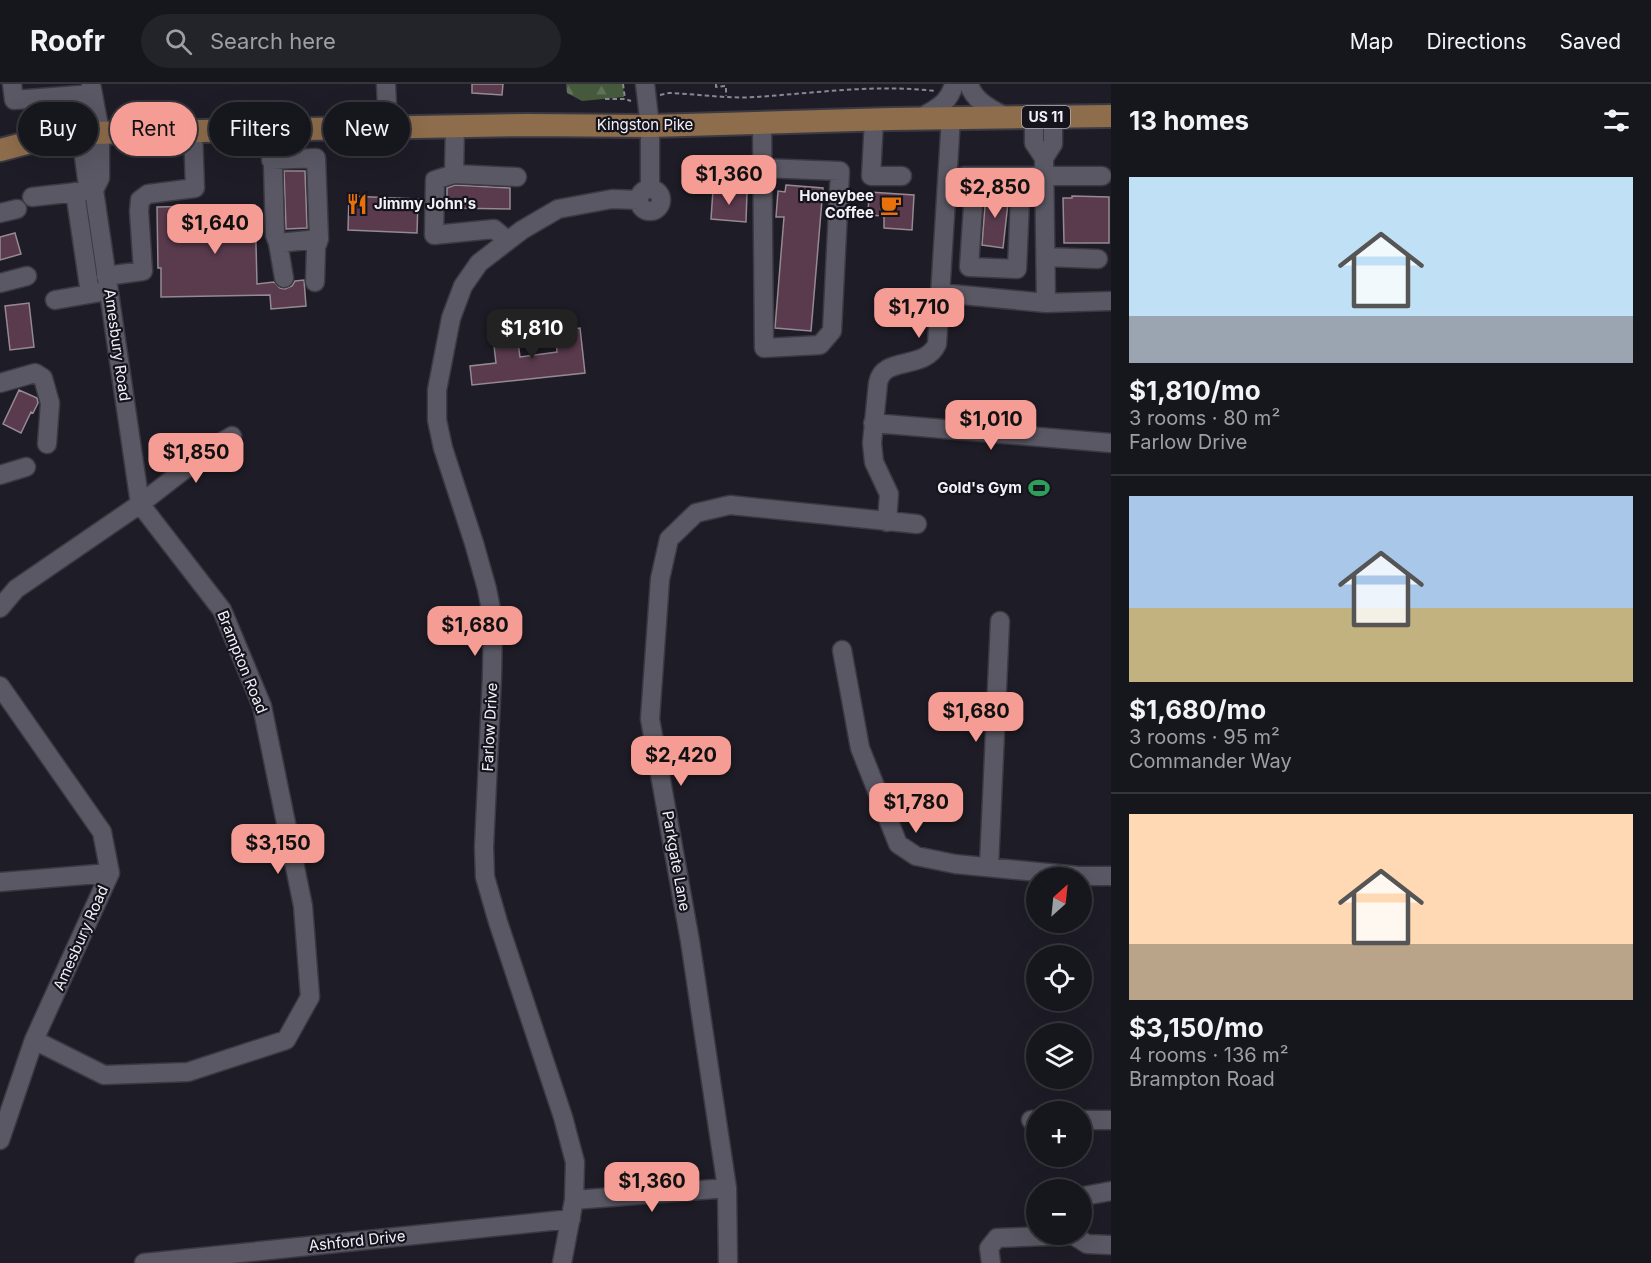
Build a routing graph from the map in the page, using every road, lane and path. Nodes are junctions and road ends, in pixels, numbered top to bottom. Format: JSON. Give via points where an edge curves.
{"nodes":[{"id":1,"x":12,"y":84,"type":"edge"},
{"id":2,"x":386,"y":84,"type":"edge"},
{"id":3,"x":623,"y":84,"type":"edge"},
{"id":4,"x":716,"y":84,"type":"edge"},
{"id":5,"x":969,"y":84,"type":"edge"},
{"id":6,"x":877,"y":86,"type":"edge"},
{"id":7,"x":92,"y":89,"type":"edge"},
{"id":8,"x":953,"y":89,"type":"edge"},
{"id":9,"x":646,"y":91,"type":"edge"},
{"id":10,"x":726,"y":96,"type":"junction"},
{"id":11,"x":604,"y":99,"type":"dead end"},
{"id":12,"x":625,"y":99,"type":"junction"},
{"id":13,"x":387,"y":102,"type":"edge"},
{"id":14,"x":1111,"y":116,"type":"edge"},
{"id":15,"x":1043,"y":117,"type":"junction"},
{"id":16,"x":951,"y":118,"type":"junction"},
{"id":17,"x":1008,"y":118,"type":"junction"},
{"id":18,"x":919,"y":119,"type":"junction"},
{"id":19,"x":874,"y":120,"type":"junction"},
{"id":20,"x":762,"y":123,"type":"junction"},
{"id":21,"x":650,"y":126,"type":"junction"},
{"id":22,"x":455,"y":127,"type":"junction"},
{"id":23,"x":410,"y":128,"type":"edge"},
{"id":24,"x":314,"y":130,"type":"joint"},
{"id":25,"x":323,"y":130,"type":"edge"},
{"id":26,"x":18,"y":145,"type":"edge"},
{"id":27,"x":0,"y":150,"type":"edge"},
{"id":28,"x":88,"y":156,"type":"edge"},
{"id":29,"x":194,"y":156,"type":"edge"},
{"id":30,"x":271,"y":156,"type":"edge"},
{"id":31,"x":315,"y":158,"type":"junction"},
{"id":32,"x":271,"y":160,"type":"junction"},
{"id":33,"x":1045,"y":167,"type":"junction"},
{"id":34,"x":761,"y":168,"type":"junction"},
{"id":35,"x":454,"y":174,"type":"junction"},
{"id":36,"x":902,"y":176,"type":"dead end"},
{"id":37,"x":947,"y":176,"type":"junction"},
{"id":38,"x":975,"y":176,"type":"junction"},
{"id":39,"x":1021,"y":176,"type":"junction"},
{"id":40,"x":1102,"y":176,"type":"dead end"},
{"id":41,"x":517,"y":177,"type":"dead end"},
{"id":42,"x":94,"y":190,"type":"junction"},
{"id":43,"x":75,"y":192,"type":"junction"},
{"id":44,"x":32,"y":197,"type":"dead end"},
{"id":45,"x":100,"y":230,"type":"junction"},
{"id":46,"x":81,"y":232,"type":"junction"},
{"id":47,"x":319,"y":239,"type":"junction"},
{"id":48,"x":507,"y":240,"type":"junction"},
{"id":49,"x":278,"y":243,"type":"junction"},
{"id":50,"x":1098,"y":259,"type":"dead end"},
{"id":51,"x":1046,"y":264,"type":"junction"},
{"id":52,"x":942,"y":267,"type":"junction"},
{"id":53,"x":969,"y":267,"type":"junction"},
{"id":54,"x":1017,"y":269,"type":"junction"},
{"id":55,"x":27,"y":276,"type":"dead end"},
{"id":56,"x":284,"y":278,"type":"dead end"},
{"id":57,"x":315,"y":282,"type":"dead end"},
{"id":58,"x":0,"y":283,"type":"edge"},
{"id":59,"x":107,"y":284,"type":"junction"},
{"id":60,"x":90,"y":293,"type":"junction"},
{"id":61,"x":941,"y":293,"type":"junction"},
{"id":62,"x":55,"y":300,"type":"dead end"},
{"id":63,"x":1111,"y":301,"type":"edge"},
{"id":64,"x":1046,"y":303,"type":"junction"},
{"id":65,"x":0,"y":383,"type":"edge"},
{"id":66,"x":873,"y":423,"type":"junction"},
{"id":67,"x":232,"y":436,"type":"dead end"},
{"id":68,"x":1111,"y":443,"type":"edge"},
{"id":69,"x":46,"y":444,"type":"dead end"},
{"id":70,"x":26,"y":467,"type":"dead end"},
{"id":71,"x":0,"y":475,"type":"edge"},
{"id":72,"x":140,"y":504,"type":"junction"},
{"id":73,"x":887,"y":522,"type":"junction"},
{"id":74,"x":917,"y":524,"type":"dead end"},
{"id":75,"x":0,"y":608,"type":"edge"},
{"id":76,"x":1000,"y":621,"type":"dead end"},
{"id":77,"x":843,"y":650,"type":"dead end"},
{"id":78,"x":0,"y":686,"type":"edge"},
{"id":79,"x":988,"y":866,"type":"junction"},
{"id":80,"x":110,"y":873,"type":"junction"},
{"id":81,"x":1111,"y":876,"type":"edge"},
{"id":82,"x":0,"y":882,"type":"edge"},
{"id":83,"x":34,"y":1040,"type":"junction"},
{"id":84,"x":1092,"y":1120,"type":"edge"},
{"id":85,"x":1111,"y":1120,"type":"edge"},
{"id":86,"x":0,"y":1140,"type":"edge"},
{"id":87,"x":727,"y":1188,"type":"junction"},
{"id":88,"x":1111,"y":1191,"type":"edge"},
{"id":89,"x":1092,"y":1195,"type":"edge"},
{"id":90,"x":574,"y":1200,"type":"junction"},
{"id":91,"x":571,"y":1220,"type":"junction"},
{"id":92,"x":1026,"y":1237,"type":"edge"},
{"id":93,"x":1092,"y":1244,"type":"edge"},
{"id":94,"x":1111,"y":1245,"type":"edge"},
{"id":95,"x":144,"y":1263,"type":"edge"},
{"id":96,"x":562,"y":1263,"type":"edge"},
{"id":97,"x":728,"y":1263,"type":"edge"},
{"id":98,"x":991,"y":1263,"type":"edge"}],
"edges":[{"from":1,"to":7,"type":"street","via":[[14,100]]},
{"from":2,"to":13,"type":"street"},
{"from":3,"to":12,"type":"path"},
{"from":4,"to":10,"type":"path","via":[[726,86]]},
{"from":5,"to":17,"type":"street","via":[[985,105]]},
{"from":6,"to":8,"type":"path"},
{"from":6,"to":10,"type":"path"},
{"from":8,"to":18,"type":"street","via":[[947,101]]},
{"from":9,"to":10,"type":"path"},
{"from":9,"to":12,"type":"path","via":[[630,102]]},
{"from":9,"to":21,"type":"street","name":"Farlow Drive"},
{"from":11,"to":12,"type":"path"},
{"from":14,"to":15,"type":"main road","name":"Kingston Pike","number":"US 11"},
{"from":15,"to":17,"type":"main road","name":"Kingston Pike","number":"US 11"},
{"from":15,"to":33,"type":"street","via":[[1034,144]]},
{"from":16,"to":17,"type":"main road","name":"Kingston Pike","number":"US 11"},
{"from":16,"to":18,"type":"main road","name":"Kingston Pike","number":"US 11"},
{"from":16,"to":37,"type":"street"},
{"from":18,"to":19,"type":"main road","name":"Kingston Pike","number":"US 11"},
{"from":19,"to":20,"type":"main road","name":"Kingston Pike","number":"US 11"},
{"from":19,"to":36,"type":"street","via":[[871,176]]},
{"from":20,"to":21,"type":"main road","name":"Kingston Pike","number":"US 11"},
{"from":20,"to":34,"type":"street"},
{"from":21,"to":22,"type":"main road","name":"Kingston Pike","number":"US 11"},
{"from":21,"to":48,"type":"street","name":"Farlow Drive","via":[[645,194],[558,209]]},
{"from":22,"to":23,"type":"main road","name":"Kingston Pike","number":"US 11"},
{"from":22,"to":35,"type":"street"},
{"from":24,"to":25,"type":"main road","name":"Kingston Pike","number":"US 11"},
{"from":24,"to":31,"type":"street"},
{"from":26,"to":27,"type":"main road","name":"Kingston Pike","number":"US 11"},
{"from":28,"to":42,"type":"street","name":"Amesbury Road","via":[[87,179]]},
{"from":29,"to":59,"type":"street","via":[[195,188],[153,193],[140,200],[143,272]]},
{"from":30,"to":32,"type":"street"},
{"from":31,"to":32,"type":"street"},
{"from":31,"to":47,"type":"street"},
{"from":32,"to":49,"type":"street"},
{"from":33,"to":39,"type":"street"},
{"from":33,"to":40,"type":"street"},
{"from":33,"to":51,"type":"street"},
{"from":34,"to":34,"type":"street","via":[[764,348],[820,345],[831,332],[840,171]]},
{"from":35,"to":41,"type":"street"},
{"from":35,"to":48,"type":"street","via":[[435,180],[434,235],[494,229]]},
{"from":37,"to":38,"type":"street"},
{"from":37,"to":52,"type":"street"},
{"from":38,"to":39,"type":"street"},
{"from":38,"to":53,"type":"street"},
{"from":39,"to":54,"type":"street"},
{"from":42,"to":43,"type":"street"},
{"from":42,"to":45,"type":"street","name":"Amesbury Road"},
{"from":43,"to":44,"type":"street"},
{"from":43,"to":46,"type":"street"},
{"from":45,"to":46,"type":"street"},
{"from":45,"to":59,"type":"street","name":"Amesbury Road"},
{"from":46,"to":60,"type":"street"},
{"from":47,"to":49,"type":"street"},
{"from":47,"to":57,"type":"street"},
{"from":48,"to":90,"type":"street","name":"Farlow Drive","via":[[479,263],[463,286],[442,359],[437,420],[493,620],[485,877],[570,1140],[575,1162]]},
{"from":49,"to":56,"type":"street"},
{"from":50,"to":51,"type":"street"},
{"from":51,"to":54,"type":"street"},
{"from":51,"to":64,"type":"street"},
{"from":52,"to":53,"type":"street"},
{"from":52,"to":61,"type":"street"},
{"from":53,"to":54,"type":"street"},
{"from":55,"to":58,"type":"street"},
{"from":59,"to":60,"type":"street"},
{"from":59,"to":72,"type":"street","name":"Amesbury Road"},
{"from":60,"to":62,"type":"street"},
{"from":61,"to":64,"type":"street"},
{"from":61,"to":66,"type":"street","via":[[937,344],[924,359],[886,369],[879,375]]},
{"from":63,"to":64,"type":"street"},
{"from":65,"to":69,"type":"street","via":[[35,373],[43,378],[50,403]]},
{"from":66,"to":68,"type":"street"},
{"from":66,"to":73,"type":"street","via":[[874,462],[889,494]]},
{"from":67,"to":72,"type":"street"},
{"from":70,"to":71,"type":"street"},
{"from":72,"to":75,"type":"street","via":[[16,589]]},
{"from":72,"to":83,"type":"street","name":"Brampton Road","via":[[222,610],[262,706],[303,906],[310,998],[286,1040],[188,1072],[104,1075]]},
{"from":73,"to":74,"type":"street","name":"Parkgate Lane"},
{"from":73,"to":87,"type":"street","name":"Parkgate Lane","via":[[730,505],[696,513],[669,539],[660,579],[651,719],[690,940]]},
{"from":76,"to":79,"type":"street"},
{"from":77,"to":79,"type":"street","via":[[860,748],[898,844],[916,856]]},
{"from":78,"to":80,"type":"street","name":"Amesbury Road","via":[[102,832]]},
{"from":79,"to":81,"type":"street"},
{"from":80,"to":82,"type":"street"},
{"from":80,"to":83,"type":"street","name":"Amesbury Road"},
{"from":83,"to":86,"type":"street","name":"Amesbury Road"},
{"from":84,"to":85,"type":"street"},
{"from":87,"to":90,"type":"street"},
{"from":87,"to":97,"type":"street","name":"Parkgate Lane"},
{"from":88,"to":89,"type":"street"},
{"from":90,"to":91,"type":"street","name":"Farlow Drive"},
{"from":91,"to":95,"type":"street","name":"Ashford Drive"},
{"from":91,"to":96,"type":"street","name":"Farlow Drive"},
{"from":92,"to":98,"type":"street","via":[[997,1238],[989,1248]]},
{"from":93,"to":94,"type":"street"}]}
